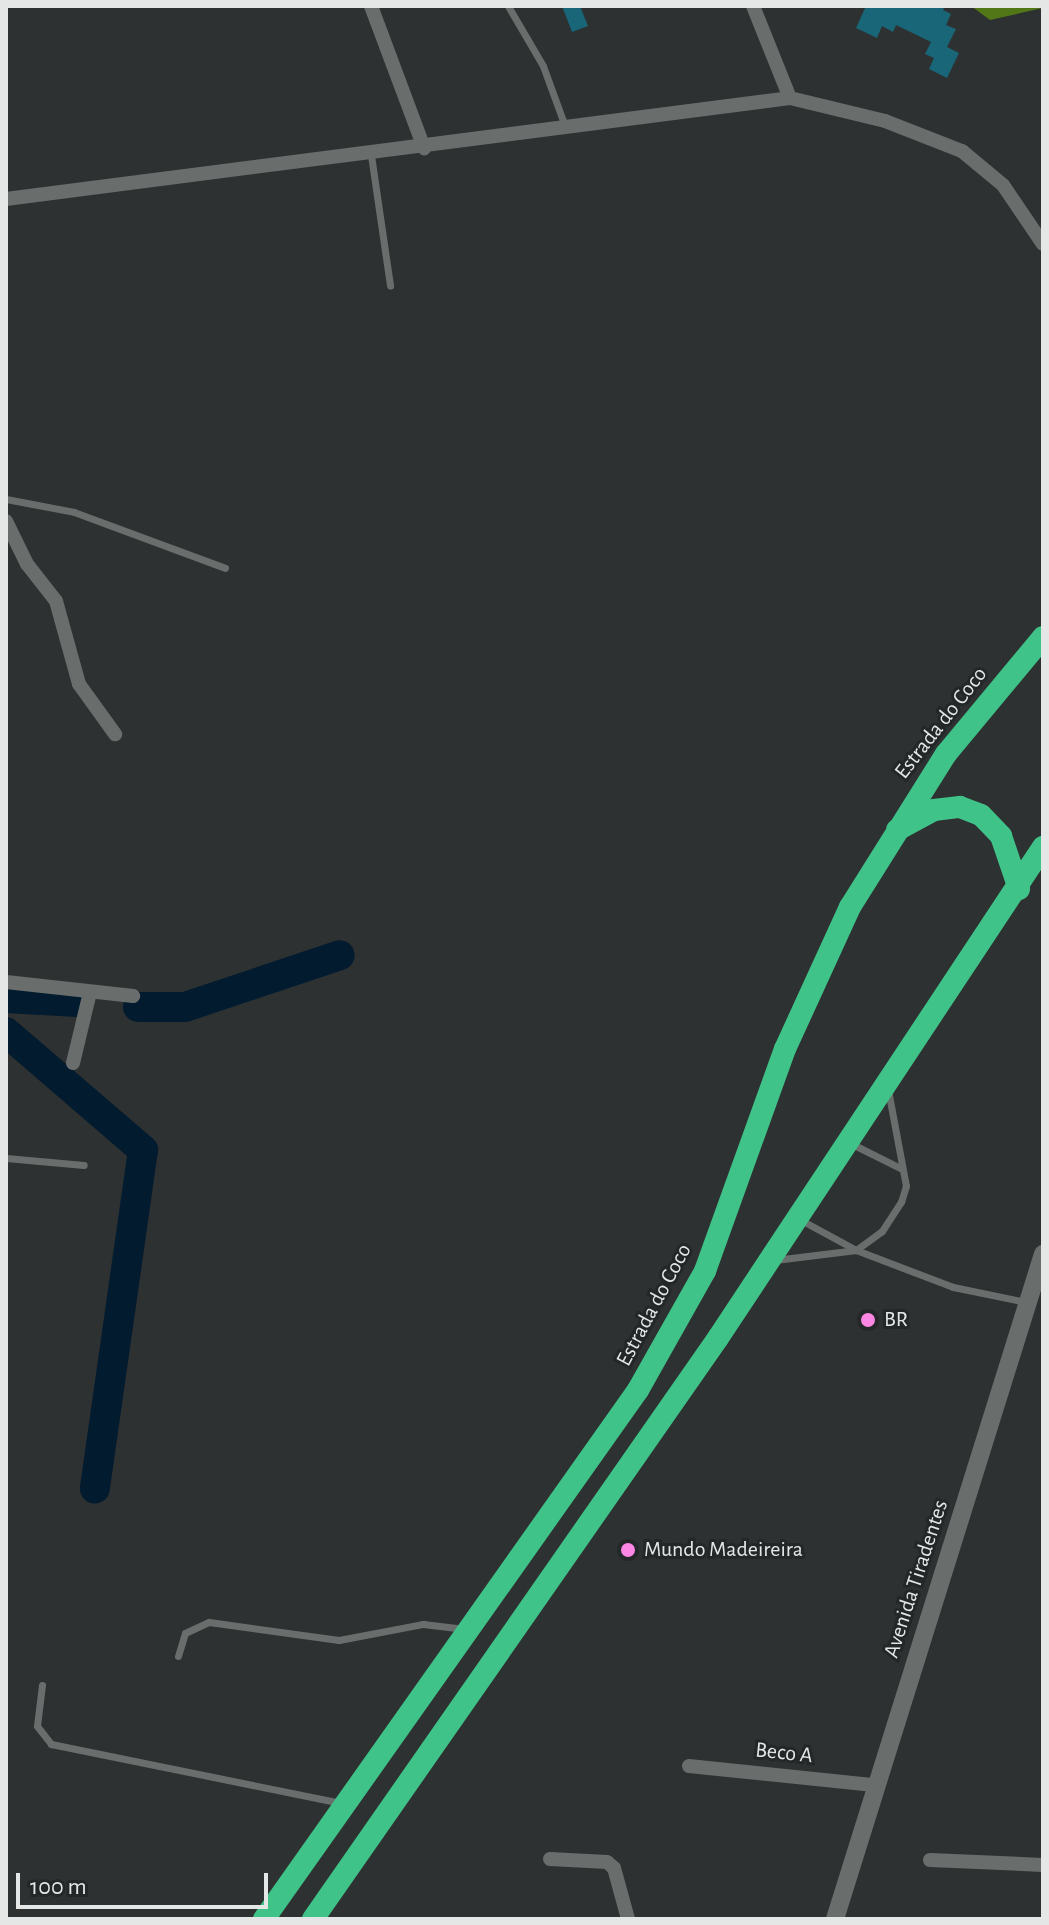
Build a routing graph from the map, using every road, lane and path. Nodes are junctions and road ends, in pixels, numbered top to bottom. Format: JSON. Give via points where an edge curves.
{"nodes":[{"id":1,"x":371,"y":6,"type":"edge"},
{"id":2,"x":508,"y":6,"type":"edge"},
{"id":3,"x":753,"y":6,"type":"edge"},
{"id":4,"x":790,"y":98,"type":"junction"},
{"id":5,"x":566,"y":128,"type":"junction"},
{"id":6,"x":424,"y":148,"type":"junction"},
{"id":7,"x":371,"y":155,"type":"junction"},
{"id":8,"x":6,"y":199,"type":"edge"},
{"id":9,"x":1043,"y":244,"type":"edge"},
{"id":10,"x":390,"y":286,"type":"dead end"},
{"id":11,"x":6,"y":499,"type":"edge"},
{"id":12,"x":6,"y":521,"type":"edge"},
{"id":13,"x":225,"y":568,"type":"dead end"},
{"id":14,"x":1043,"y":637,"type":"edge"},
{"id":15,"x":115,"y":734,"type":"dead end"},
{"id":16,"x":894,"y":832,"type":"junction"},
{"id":17,"x":1043,"y":847,"type":"edge"},
{"id":18,"x":1019,"y":889,"type":"junction"},
{"id":19,"x":6,"y":982,"type":"edge"},
{"id":20,"x":90,"y":992,"type":"junction"},
{"id":21,"x":133,"y":996,"type":"dead end"},
{"id":22,"x":73,"y":1063,"type":"dead end"},
{"id":23,"x":886,"y":1083,"type":"junction"},
{"id":24,"x":848,"y":1142,"type":"junction"},
{"id":25,"x":6,"y":1158,"type":"edge"},
{"id":26,"x":84,"y":1165,"type":"dead end"},
{"id":27,"x":902,"y":1169,"type":"junction"},
{"id":28,"x":797,"y":1218,"type":"junction"},
{"id":29,"x":856,"y":1250,"type":"junction"},
{"id":30,"x":1043,"y":1254,"type":"edge"},
{"id":31,"x":769,"y":1260,"type":"junction"},
{"id":32,"x":1027,"y":1303,"type":"junction"},
{"id":33,"x":468,"y":1629,"type":"junction"},
{"id":34,"x":178,"y":1656,"type":"dead end"},
{"id":35,"x":42,"y":1685,"type":"dead end"},
{"id":36,"x":689,"y":1766,"type":"dead end"},
{"id":37,"x":874,"y":1785,"type":"junction"},
{"id":38,"x":346,"y":1805,"type":"junction"},
{"id":39,"x":550,"y":1859,"type":"dead end"},
{"id":40,"x":930,"y":1860,"type":"dead end"},
{"id":41,"x":1043,"y":1865,"type":"edge"},
{"id":42,"x":264,"y":1919,"type":"edge"},
{"id":43,"x":313,"y":1919,"type":"edge"},
{"id":44,"x":628,"y":1919,"type":"edge"},
{"id":45,"x":835,"y":1919,"type":"edge"}],
"edges":[{"from":1,"to":6,"type":"street"},
{"from":2,"to":5,"type":"lane","via":[[543,66]]},
{"from":3,"to":4,"type":"street"},
{"from":4,"to":5,"type":"street"},
{"from":4,"to":9,"type":"street","via":[[885,121],[962,151],[1003,185]]},
{"from":5,"to":6,"type":"street"},
{"from":6,"to":7,"type":"street"},
{"from":7,"to":8,"type":"street"},
{"from":7,"to":10,"type":"lane"},
{"from":11,"to":13,"type":"lane","via":[[74,512]]},
{"from":12,"to":15,"type":"street","via":[[27,564],[56,601],[79,684]]},
{"from":14,"to":16,"type":"highway","name":"Estrada do Coco","via":[[946,754]]},
{"from":16,"to":18,"type":"highway","via":[[934,810],[960,807],[981,815],[1001,836]]},
{"from":16,"to":33,"type":"highway","name":"Estrada do Coco","via":[[850,907],[785,1049],[705,1271],[638,1390]]},
{"from":17,"to":18,"type":"highway"},
{"from":18,"to":23,"type":"highway"},
{"from":19,"to":20,"type":"street"},
{"from":20,"to":21,"type":"street"},
{"from":20,"to":22,"type":"street"},
{"from":23,"to":24,"type":"highway"},
{"from":23,"to":27,"type":"lane"},
{"from":24,"to":27,"type":"lane"},
{"from":24,"to":28,"type":"highway"},
{"from":25,"to":26,"type":"lane"},
{"from":27,"to":29,"type":"lane","via":[[906,1186],[901,1202],[882,1231]]},
{"from":28,"to":29,"type":"lane"},
{"from":28,"to":31,"type":"highway"},
{"from":29,"to":31,"type":"lane"},
{"from":29,"to":32,"type":"lane","via":[[953,1287]]},
{"from":30,"to":32,"type":"street","name":"Avenida Tiradentes"},
{"from":31,"to":43,"type":"highway"},
{"from":32,"to":37,"type":"street","name":"Avenida Tiradentes"},
{"from":33,"to":34,"type":"lane","via":[[423,1624],[326,1640],[209,1622],[185,1633]]},
{"from":33,"to":38,"type":"highway","name":"Estrada do Coco"},
{"from":35,"to":38,"type":"lane","via":[[37,1726],[51,1744]]},
{"from":36,"to":37,"type":"street","name":"Beco A"},
{"from":37,"to":45,"type":"street","name":"Avenida Tiradentes"},
{"from":38,"to":42,"type":"highway","name":"Estrada do Coco"},
{"from":39,"to":44,"type":"street","via":[[607,1862],[614,1868]]},
{"from":40,"to":41,"type":"street"}]}
